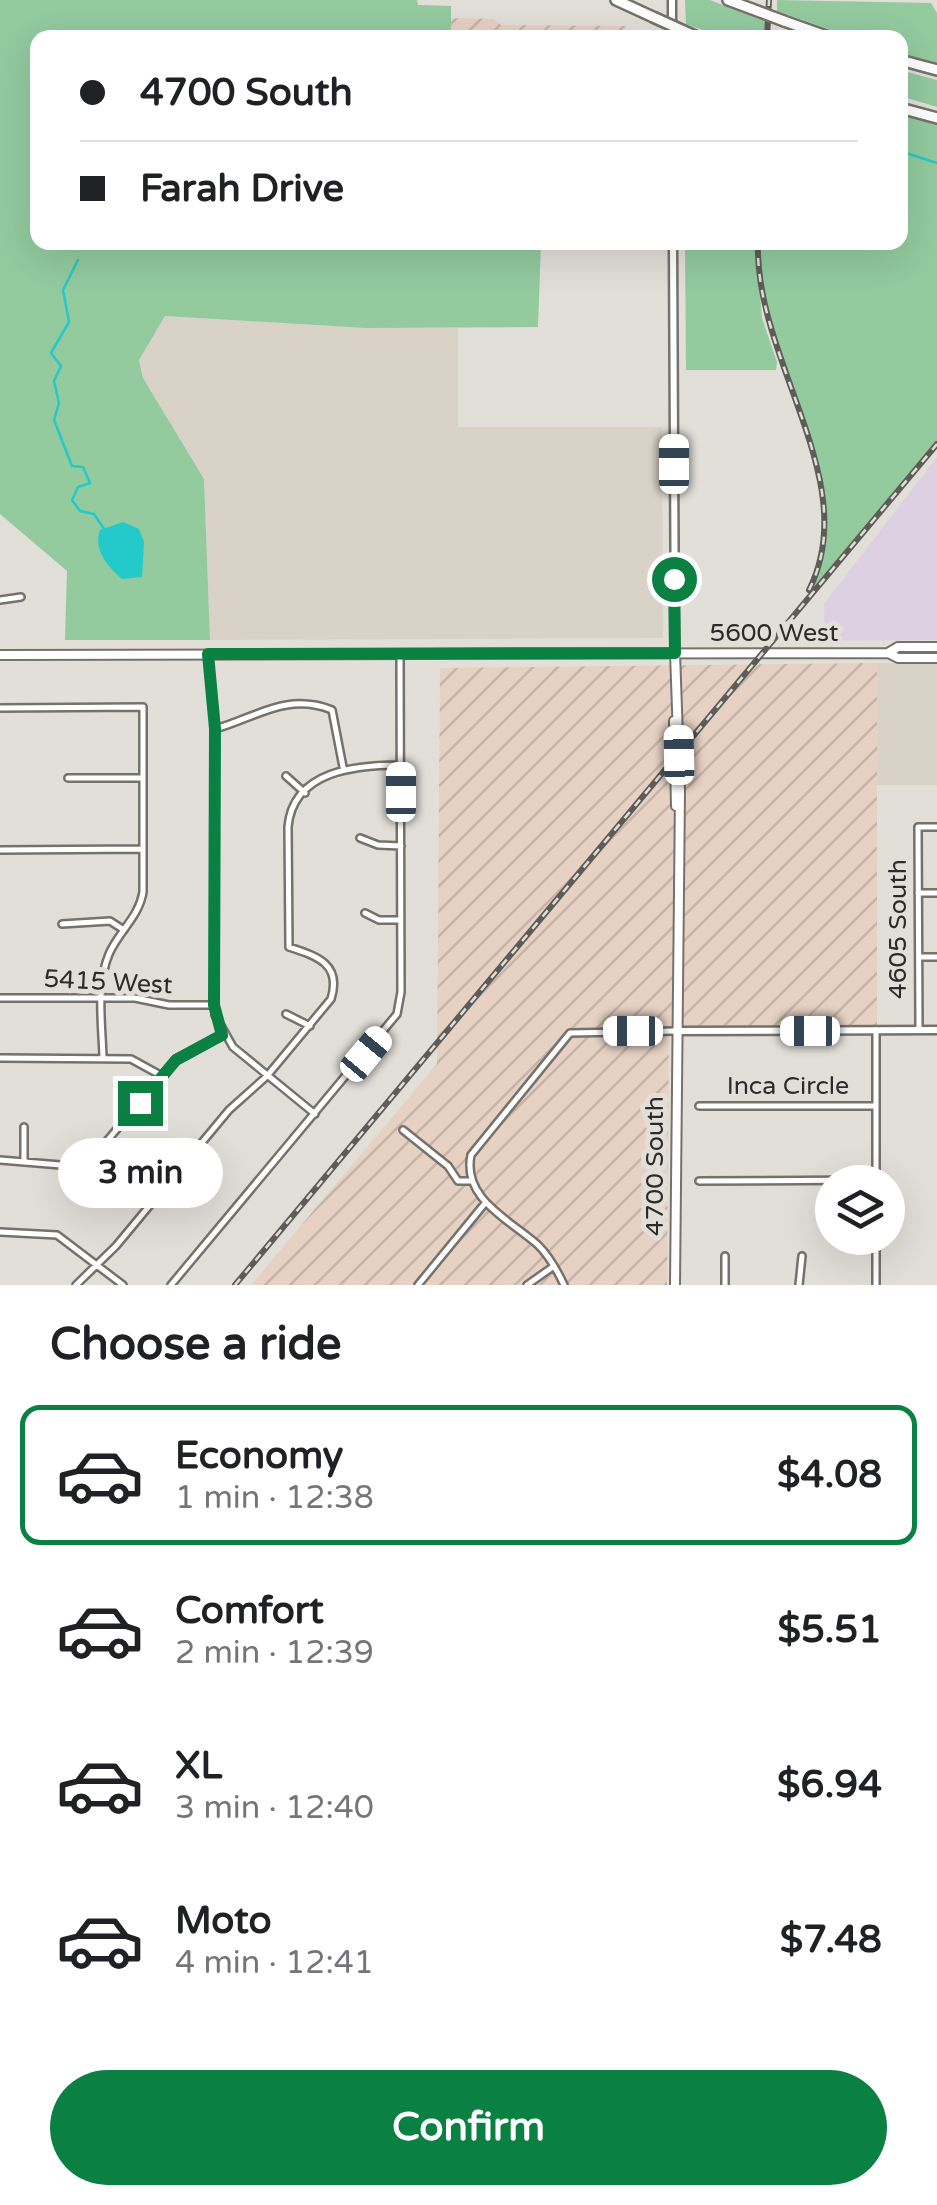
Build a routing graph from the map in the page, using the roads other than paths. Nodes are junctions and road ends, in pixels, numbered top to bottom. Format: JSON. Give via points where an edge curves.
{"nodes":[{"id":1,"x":616,"y":0,"type":"edge"},
{"id":2,"x":672,"y":0,"type":"edge"},
{"id":3,"x":728,"y":0,"type":"edge"},
{"id":4,"x":672,"y":30,"type":"edge"},
{"id":5,"x":682,"y":30,"type":"edge"},
{"id":6,"x":809,"y":30,"type":"edge"},
{"id":7,"x":908,"y":62,"type":"edge"},
{"id":8,"x":937,"y":70,"type":"edge"},
{"id":9,"x":908,"y":110,"type":"edge"},
{"id":10,"x":937,"y":118,"type":"edge"},
{"id":11,"x":673,"y":250,"type":"edge"},
{"id":12,"x":21,"y":597,"type":"dead end"},
{"id":13,"x":0,"y":600,"type":"edge"},
{"id":14,"x":937,"y":647,"type":"edge"},
{"id":15,"x":675,"y":653,"type":"junction"},
{"id":16,"x":888,"y":653,"type":"junction"},
{"id":17,"x":208,"y":654,"type":"junction"},
{"id":18,"x":400,"y":654,"type":"junction"},
{"id":19,"x":0,"y":655,"type":"edge"},
{"id":20,"x":937,"y":658,"type":"edge"},
{"id":21,"x":0,"y":708,"type":"edge"},
{"id":22,"x":215,"y":729,"type":"junction"},
{"id":23,"x":401,"y":765,"type":"junction"},
{"id":24,"x":342,"y":767,"type":"junction"},
{"id":25,"x":286,"y":776,"type":"dead end"},
{"id":26,"x":68,"y":778,"type":"dead end"},
{"id":27,"x":143,"y":778,"type":"junction"},
{"id":28,"x":305,"y":793,"type":"junction"},
{"id":29,"x":937,"y":827,"type":"edge"},
{"id":30,"x":360,"y":838,"type":"dead end"},
{"id":31,"x":401,"y":846,"type":"junction"},
{"id":32,"x":143,"y":849,"type":"junction"},
{"id":33,"x":0,"y":850,"type":"edge"},
{"id":34,"x":918,"y":894,"type":"junction"},
{"id":35,"x":937,"y":894,"type":"edge"},
{"id":36,"x":365,"y":913,"type":"dead end"},
{"id":37,"x":401,"y":920,"type":"junction"},
{"id":38,"x":62,"y":924,"type":"dead end"},
{"id":39,"x":124,"y":930,"type":"junction"},
{"id":40,"x":918,"y":957,"type":"junction"},
{"id":41,"x":937,"y":957,"type":"edge"},
{"id":42,"x":0,"y":998,"type":"edge"},
{"id":43,"x":102,"y":998,"type":"junction"},
{"id":44,"x":214,"y":1005,"type":"junction"},
{"id":45,"x":286,"y":1014,"type":"dead end"},
{"id":46,"x":310,"y":1026,"type":"junction"},
{"id":47,"x":876,"y":1030,"type":"junction"},
{"id":48,"x":919,"y":1030,"type":"junction"},
{"id":49,"x":937,"y":1030,"type":"edge"},
{"id":50,"x":675,"y":1031,"type":"junction"},
{"id":51,"x":222,"y":1035,"type":"junction"},
{"id":52,"x":0,"y":1058,"type":"edge"},
{"id":53,"x":103,"y":1058,"type":"junction"},
{"id":54,"x":163,"y":1076,"type":"junction"},
{"id":55,"x":268,"y":1076,"type":"junction"},
{"id":56,"x":699,"y":1106,"type":"dead end"},
{"id":57,"x":876,"y":1106,"type":"junction"},
{"id":58,"x":315,"y":1114,"type":"junction"},
{"id":59,"x":24,"y":1128,"type":"dead end"},
{"id":60,"x":403,"y":1130,"type":"dead end"},
{"id":61,"x":0,"y":1160,"type":"edge"},
{"id":62,"x":24,"y":1160,"type":"junction"},
{"id":63,"x":876,"y":1165,"type":"edge"},
{"id":64,"x":700,"y":1180,"type":"dead end"},
{"id":65,"x":470,"y":1181,"type":"junction"},
{"id":66,"x":815,"y":1181,"type":"edge"},
{"id":67,"x":486,"y":1202,"type":"junction"},
{"id":68,"x":0,"y":1232,"type":"edge"},
{"id":69,"x":876,"y":1255,"type":"edge"},
{"id":70,"x":725,"y":1256,"type":"dead end"},
{"id":71,"x":802,"y":1256,"type":"dead end"},
{"id":72,"x":96,"y":1264,"type":"junction"},
{"id":73,"x":554,"y":1266,"type":"junction"},
{"id":74,"x":76,"y":1285,"type":"edge"},
{"id":75,"x":123,"y":1285,"type":"edge"},
{"id":76,"x":171,"y":1285,"type":"edge"},
{"id":77,"x":418,"y":1285,"type":"edge"},
{"id":78,"x":526,"y":1285,"type":"edge"},
{"id":79,"x":564,"y":1285,"type":"edge"},
{"id":80,"x":675,"y":1285,"type":"edge"},
{"id":81,"x":725,"y":1285,"type":"edge"},
{"id":82,"x":800,"y":1285,"type":"edge"},
{"id":83,"x":876,"y":1285,"type":"edge"}],
"edges":[{"from":1,"to":5,"type":"highway","bridge":true},
{"from":2,"to":4,"type":"street"},
{"from":3,"to":6,"type":"highway","bridge":true},
{"from":7,"to":8,"type":"highway"},
{"from":9,"to":10,"type":"highway"},
{"from":11,"to":15,"type":"street","name":"4700 South"},
{"from":12,"to":13,"type":"street"},
{"from":14,"to":16,"type":"main road","name":"5600 West"},
{"from":15,"to":16,"type":"main road","name":"5600 West"},
{"from":15,"to":18,"type":"main road","name":"5600 West"},
{"from":15,"to":50,"type":"main road","name":"4700 South"},
{"from":16,"to":20,"type":"main road","name":"5600 West"},
{"from":17,"to":18,"type":"main road","name":"5600 West"},
{"from":17,"to":19,"type":"main road","name":"5600 West"},
{"from":17,"to":22,"type":"street"},
{"from":18,"to":23,"type":"street"},
{"from":21,"to":27,"type":"street","via":[[143,707]]},
{"from":22,"to":24,"type":"street","via":[[258,710],[322,706],[332,710]]},
{"from":22,"to":44,"type":"street"},
{"from":23,"to":24,"type":"street"},
{"from":23,"to":31,"type":"street"},
{"from":24,"to":28,"type":"street"},
{"from":25,"to":28,"type":"street"},
{"from":26,"to":27,"type":"street"},
{"from":27,"to":32,"type":"street"},
{"from":28,"to":46,"type":"street","via":[[288,820],[289,947],[324,960],[335,985]]},
{"from":29,"to":34,"type":"street","name":"4605 South","via":[[918,827]]},
{"from":30,"to":31,"type":"street"},
{"from":31,"to":37,"type":"street"},
{"from":32,"to":33,"type":"street"},
{"from":32,"to":39,"type":"street","via":[[142,902]]},
{"from":34,"to":35,"type":"street"},
{"from":34,"to":40,"type":"street","name":"4605 South"},
{"from":36,"to":37,"type":"street"},
{"from":37,"to":58,"type":"street","via":[[396,1014]]},
{"from":38,"to":39,"type":"street","via":[[110,920]]},
{"from":39,"to":43,"type":"street","via":[[108,958]]},
{"from":40,"to":41,"type":"street"},
{"from":40,"to":48,"type":"street","name":"4605 South"},
{"from":42,"to":43,"type":"street","name":"5415 West"},
{"from":43,"to":44,"type":"street","name":"5415 West"},
{"from":43,"to":53,"type":"street"},
{"from":44,"to":51,"type":"street"},
{"from":45,"to":46,"type":"street"},
{"from":46,"to":55,"type":"street"},
{"from":47,"to":48,"type":"street"},
{"from":47,"to":50,"type":"street"},
{"from":47,"to":57,"type":"street"},
{"from":48,"to":49,"type":"street"},
{"from":50,"to":65,"type":"street","via":[[570,1033],[474,1148]]},
{"from":50,"to":80,"type":"main road","name":"4700 South"},
{"from":51,"to":54,"type":"street","via":[[176,1060]]},
{"from":51,"to":55,"type":"street"},
{"from":52,"to":53,"type":"street"},
{"from":53,"to":54,"type":"street","via":[[131,1059]]},
{"from":54,"to":62,"type":"street","via":[[85,1167]]},
{"from":55,"to":58,"type":"street"},
{"from":55,"to":72,"type":"street","via":[[230,1110]]},
{"from":56,"to":57,"type":"street","name":"Inca Circle"},
{"from":57,"to":63,"type":"street"},
{"from":58,"to":76,"type":"street"},
{"from":59,"to":62,"type":"street"},
{"from":60,"to":65,"type":"street","via":[[458,1181]]},
{"from":61,"to":62,"type":"street"},
{"from":64,"to":66,"type":"street"},
{"from":65,"to":67,"type":"street"},
{"from":67,"to":73,"type":"street"},
{"from":67,"to":77,"type":"street"},
{"from":68,"to":72,"type":"street","via":[[50,1233]]},
{"from":69,"to":83,"type":"street"},
{"from":70,"to":81,"type":"street"},
{"from":71,"to":82,"type":"street"},
{"from":72,"to":74,"type":"street"},
{"from":72,"to":75,"type":"street"},
{"from":73,"to":78,"type":"street"},
{"from":73,"to":79,"type":"street"}]}
